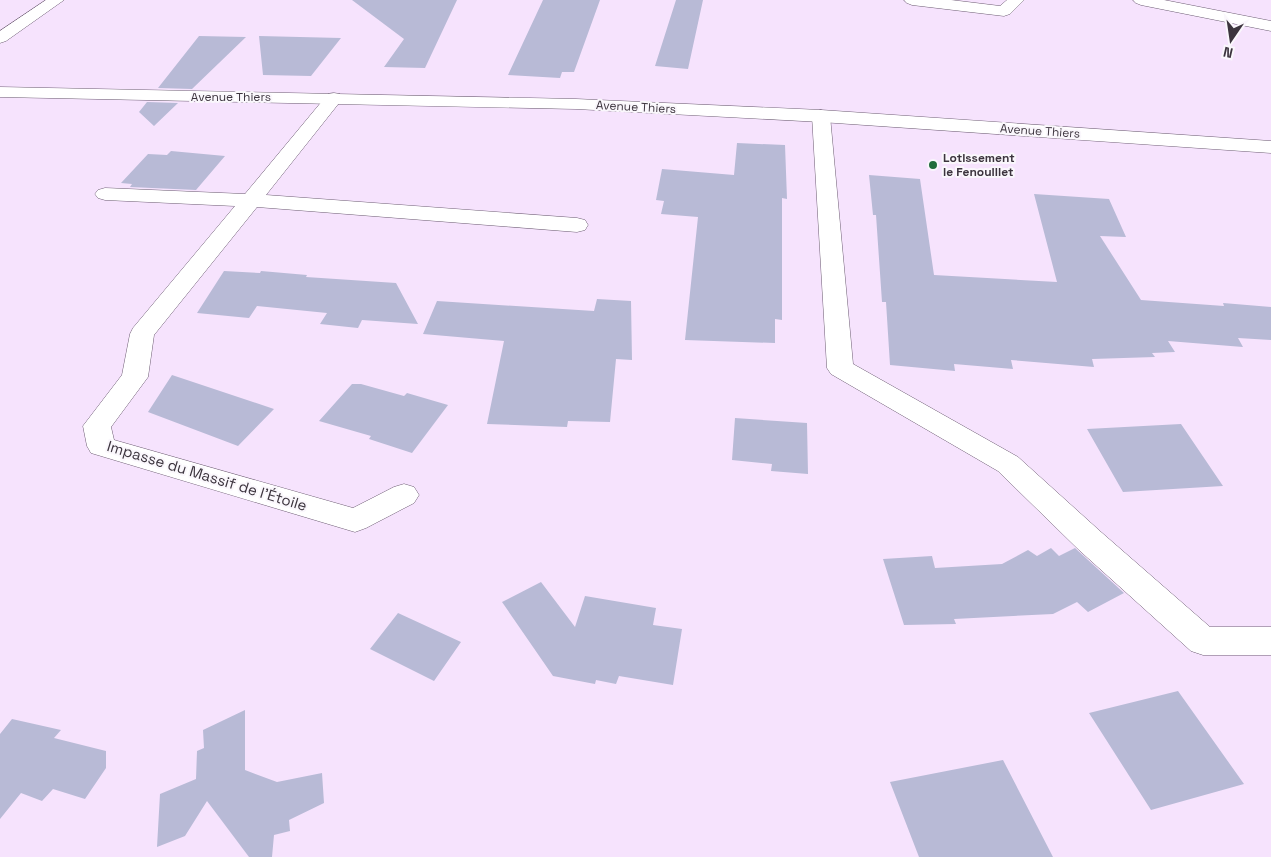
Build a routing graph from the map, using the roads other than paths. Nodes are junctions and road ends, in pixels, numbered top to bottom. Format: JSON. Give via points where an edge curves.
{"nodes":[{"id":1,"x":56,"y":0,"type":"edge"},
{"id":2,"x":912,"y":0,"type":"edge"},
{"id":3,"x":1016,"y":0,"type":"edge"},
{"id":4,"x":1183,"y":0,"type":"edge"},
{"id":5,"x":1147,"y":1,"type":"edge"},
{"id":6,"x":1271,"y":26,"type":"edge"},
{"id":7,"x":0,"y":38,"type":"edge"},
{"id":8,"x":0,"y":92,"type":"edge"},
{"id":9,"x":334,"y":98,"type":"junction"},
{"id":10,"x":821,"y":116,"type":"junction"},
{"id":11,"x":1271,"y":147,"type":"edge"},
{"id":12,"x":105,"y":194,"type":"dead end"},
{"id":13,"x":250,"y":200,"type":"junction"},
{"id":14,"x":577,"y":225,"type":"dead end"},
{"id":15,"x":404,"y":495,"type":"dead end"},
{"id":16,"x":1271,"y":641,"type":"edge"}],
"edges":[{"from":1,"to":7,"type":"street"},
{"from":2,"to":3,"type":"street","via":[[1004,11]]},
{"from":4,"to":5,"type":"street"},
{"from":5,"to":6,"type":"street"},
{"from":8,"to":9,"type":"street","name":"Avenue Thiers"},
{"from":9,"to":10,"type":"street","name":"Avenue Thiers","via":[[576,104]]},
{"from":9,"to":13,"type":"street","name":"Impasse du Massif de l'Étoile"},
{"from":10,"to":11,"type":"street","name":"Avenue Thiers"},
{"from":10,"to":16,"type":"street","via":[[840,368],[1008,464],[1203,641]]},
{"from":12,"to":13,"type":"street"},
{"from":13,"to":14,"type":"street"},
{"from":13,"to":15,"type":"street","name":"Impasse du Massif de l'Étoile","via":[[142,334],[135,377],[97,426],[101,446],[355,520]]}]}
